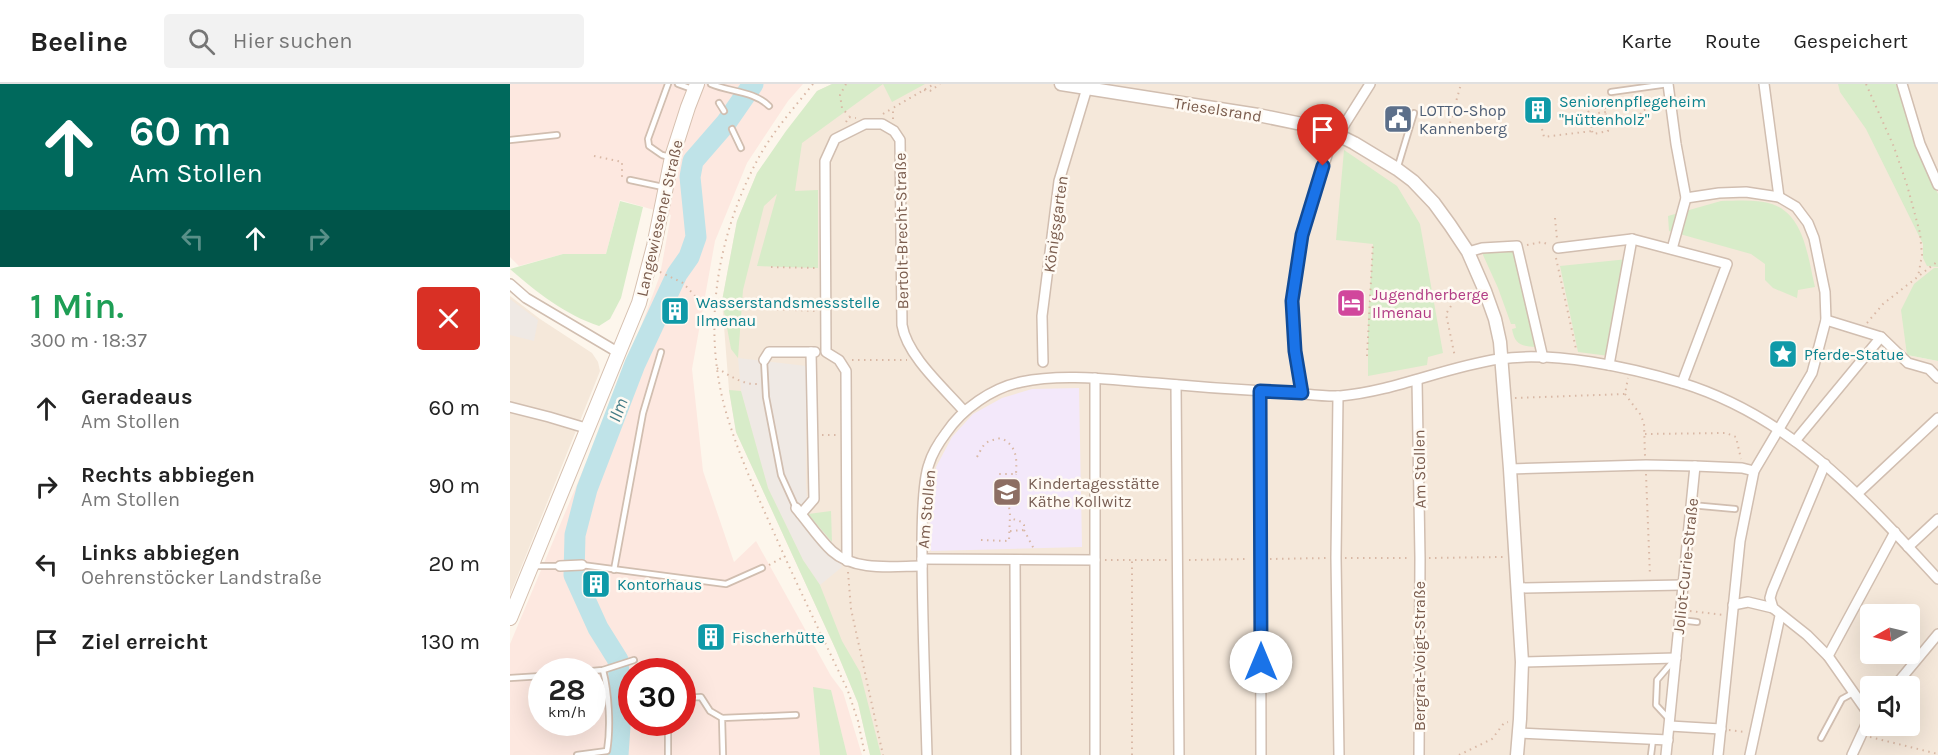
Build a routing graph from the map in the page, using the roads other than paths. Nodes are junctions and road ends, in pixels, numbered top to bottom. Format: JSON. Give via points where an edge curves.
{"nodes":[{"id":1,"x":668,"y":84,"type":"edge"},
{"id":2,"x":678,"y":84,"type":"edge"},
{"id":3,"x":711,"y":84,"type":"edge"},
{"id":4,"x":1061,"y":84,"type":"edge"},
{"id":5,"x":1370,"y":84,"type":"edge"},
{"id":6,"x":1668,"y":84,"type":"edge"},
{"id":7,"x":1764,"y":84,"type":"edge"},
{"id":8,"x":1902,"y":84,"type":"edge"},
{"id":9,"x":696,"y":87,"type":"edge"},
{"id":10,"x":1087,"y":88,"type":"junction"},
{"id":11,"x":1611,"y":92,"type":"road end"},
{"id":12,"x":719,"y":103,"type":"dead end"},
{"id":13,"x":769,"y":106,"type":"dead end"},
{"id":14,"x":724,"y":111,"type":"dead end"},
{"id":15,"x":1414,"y":113,"type":"dead end"},
{"id":16,"x":732,"y":129,"type":"dead end"},
{"id":17,"x":557,"y":135,"type":"dead end"},
{"id":18,"x":1339,"y":135,"type":"junction"},
{"id":19,"x":510,"y":140,"type":"edge"},
{"id":20,"x":741,"y":148,"type":"dead end"},
{"id":21,"x":672,"y":157,"type":"junction"},
{"id":22,"x":1938,"y":160,"type":"edge"},
{"id":23,"x":1928,"y":162,"type":"junction"},
{"id":24,"x":1397,"y":169,"type":"junction"},
{"id":25,"x":630,"y":180,"type":"road end"},
{"id":26,"x":1938,"y":185,"type":"edge"},
{"id":27,"x":665,"y":188,"type":"junction"},
{"id":28,"x":1779,"y":197,"type":"junction"},
{"id":29,"x":1686,"y":198,"type":"junction"},
{"id":30,"x":1632,"y":239,"type":"junction"},
{"id":31,"x":1558,"y":248,"type":"road end"},
{"id":32,"x":1672,"y":249,"type":"junction"},
{"id":33,"x":1468,"y":252,"type":"junction"},
{"id":34,"x":510,"y":284,"type":"edge"},
{"id":35,"x":1826,"y":320,"type":"junction"},
{"id":36,"x":1881,"y":337,"type":"junction"},
{"id":37,"x":661,"y":352,"type":"dead end"},
{"id":38,"x":811,"y":352,"type":"junction"},
{"id":39,"x":826,"y":352,"type":"junction"},
{"id":40,"x":619,"y":353,"type":"junction"},
{"id":41,"x":1543,"y":358,"type":"junction"},
{"id":42,"x":1501,"y":359,"type":"junction"},
{"id":43,"x":764,"y":360,"type":"joint"},
{"id":44,"x":1043,"y":362,"type":"dead end"},
{"id":45,"x":1609,"y":365,"type":"junction"},
{"id":46,"x":1095,"y":378,"type":"junction"},
{"id":47,"x":1938,"y":378,"type":"edge"},
{"id":48,"x":1417,"y":381,"type":"junction"},
{"id":49,"x":1682,"y":383,"type":"junction"},
{"id":50,"x":1176,"y":385,"type":"junction"},
{"id":51,"x":1260,"y":391,"type":"junction"},
{"id":52,"x":1302,"y":393,"type":"junction"},
{"id":53,"x":1338,"y":396,"type":"junction"},
{"id":54,"x":510,"y":407,"type":"edge"},
{"id":55,"x":964,"y":411,"type":"junction"},
{"id":56,"x":1938,"y":418,"type":"edge"},
{"id":57,"x":589,"y":429,"type":"junction"},
{"id":58,"x":1779,"y":429,"type":"junction"},
{"id":59,"x":1795,"y":441,"type":"junction"},
{"id":60,"x":1825,"y":465,"type":"junction"},
{"id":61,"x":1695,"y":466,"type":"junction"},
{"id":62,"x":1510,"y":469,"type":"junction"},
{"id":63,"x":1754,"y":471,"type":"junction"},
{"id":64,"x":1858,"y":493,"type":"junction"},
{"id":65,"x":1691,"y":506,"type":"junction"},
{"id":66,"x":1735,"y":509,"type":"dead end"},
{"id":67,"x":799,"y":511,"type":"junction"},
{"id":68,"x":1938,"y":519,"type":"edge"},
{"id":69,"x":1895,"y":532,"type":"junction"},
{"id":70,"x":1908,"y":547,"type":"junction"},
{"id":71,"x":1420,"y":558,"type":"joint"},
{"id":72,"x":1015,"y":560,"type":"junction"},
{"id":73,"x":1095,"y":560,"type":"junction"},
{"id":74,"x":847,"y":561,"type":"junction"},
{"id":75,"x":922,"y":563,"type":"junction"},
{"id":76,"x":582,"y":565,"type":"joint"},
{"id":77,"x":532,"y":566,"type":"junction"},
{"id":78,"x":560,"y":566,"type":"joint"},
{"id":79,"x":762,"y":568,"type":"road end"},
{"id":80,"x":614,"y":570,"type":"junction"},
{"id":81,"x":1938,"y":579,"type":"edge"},
{"id":82,"x":1683,"y":585,"type":"junction"},
{"id":83,"x":1518,"y":588,"type":"junction"},
{"id":84,"x":1773,"y":608,"type":"junction"},
{"id":85,"x":1733,"y":611,"type":"junction"},
{"id":86,"x":1681,"y":615,"type":"junction"},
{"id":87,"x":1780,"y":616,"type":"junction"},
{"id":88,"x":510,"y":618,"type":"edge"},
{"id":89,"x":1697,"y":622,"type":"dead end"},
{"id":90,"x":1938,"y":634,"type":"edge"},
{"id":91,"x":1828,"y":656,"type":"junction"},
{"id":92,"x":1676,"y":658,"type":"junction"},
{"id":93,"x":1522,"y":662,"type":"junction"},
{"id":94,"x":618,"y":665,"type":"edge"},
{"id":95,"x":606,"y":669,"type":"edge"},
{"id":96,"x":1903,"y":676,"type":"edge"},
{"id":97,"x":528,"y":677,"type":"edge"},
{"id":98,"x":510,"y":678,"type":"edge"},
{"id":99,"x":606,"y":682,"type":"edge"},
{"id":100,"x":1854,"y":692,"type":"junction"},
{"id":101,"x":696,"y":697,"type":"edge"},
{"id":102,"x":1860,"y":701,"type":"edge"},
{"id":103,"x":796,"y":715,"type":"dead end"},
{"id":104,"x":722,"y":718,"type":"junction"},
{"id":105,"x":1670,"y":723,"type":"junction"},
{"id":106,"x":1720,"y":729,"type":"junction"},
{"id":107,"x":1519,"y":733,"type":"junction"},
{"id":108,"x":668,"y":736,"type":"edge"},
{"id":109,"x":1860,"y":736,"type":"edge"},
{"id":110,"x":1821,"y":738,"type":"dead end"},
{"id":111,"x":1653,"y":739,"type":"junction"},
{"id":112,"x":1668,"y":740,"type":"junction"},
{"id":113,"x":577,"y":755,"type":"edge"},
{"id":114,"x":668,"y":755,"type":"edge"},
{"id":115,"x":723,"y":755,"type":"edge"},
{"id":116,"x":927,"y":755,"type":"edge"},
{"id":117,"x":1016,"y":755,"type":"edge"},
{"id":118,"x":1095,"y":755,"type":"edge"},
{"id":119,"x":1179,"y":755,"type":"edge"},
{"id":120,"x":1261,"y":755,"type":"edge"},
{"id":121,"x":1339,"y":755,"type":"edge"},
{"id":122,"x":1419,"y":755,"type":"edge"},
{"id":123,"x":1516,"y":755,"type":"edge"},
{"id":124,"x":1651,"y":755,"type":"edge"},
{"id":125,"x":1666,"y":755,"type":"edge"},
{"id":126,"x":1718,"y":755,"type":"edge"},
{"id":127,"x":1750,"y":755,"type":"edge"},
{"id":128,"x":1851,"y":755,"type":"edge"}],
"edges":[{"from":1,"to":21,"type":"lane","via":[[648,139],[649,146]]},
{"from":2,"to":9,"type":"lane"},
{"from":3,"to":13,"type":"lane","via":[[760,97]]},
{"from":4,"to":10,"type":"street","name":"Trieselsrand"},
{"from":5,"to":18,"type":"street"},
{"from":6,"to":11,"type":"lane"},
{"from":6,"to":29,"type":"street"},
{"from":7,"to":28,"type":"street"},
{"from":8,"to":23,"type":"street"},
{"from":9,"to":21,"type":"main road","name":"Langewiesener Straße"},
{"from":10,"to":18,"type":"street","name":"Trieselsrand","via":[[1258,115],[1316,126]]},
{"from":10,"to":44,"type":"street","name":"Königsgarten","via":[[1059,181],[1042,316]]},
{"from":12,"to":14,"type":"lane"},
{"from":15,"to":24,"type":"lane"},
{"from":16,"to":20,"type":"lane"},
{"from":17,"to":19,"type":"lane"},
{"from":18,"to":24,"type":"street","name":"Trieselsrand"},
{"from":18,"to":52,"type":"street","via":[[1329,149],[1302,235],[1292,301]]},
{"from":21,"to":27,"type":"main road","name":"Langewiesener Straße"},
{"from":22,"to":23,"type":"street"},
{"from":23,"to":26,"type":"street"},
{"from":24,"to":33,"type":"street","name":"Trieselsrand","via":[[1434,203],[1446,229]]},
{"from":25,"to":27,"type":"lane"},
{"from":27,"to":40,"type":"main road","name":"Langewiesener Straße","via":[[645,285]]},
{"from":28,"to":29,"type":"street","via":[[1746,192]]},
{"from":28,"to":35,"type":"street","via":[[1796,207],[1814,238],[1825,292]]},
{"from":29,"to":32,"type":"street"},
{"from":30,"to":31,"type":"street"},
{"from":30,"to":32,"type":"street"},
{"from":30,"to":45,"type":"street"},
{"from":32,"to":49,"type":"street","via":[[1727,264]]},
{"from":33,"to":41,"type":"street","via":[[1517,246]]},
{"from":33,"to":42,"type":"street","name":"Trieselsrand","via":[[1495,319]]},
{"from":34,"to":40,"type":"street","via":[[526,298]]},
{"from":35,"to":36,"type":"street"},
{"from":35,"to":58,"type":"street","via":[[1812,373]]},
{"from":36,"to":47,"type":"street","via":[[1908,363],[1929,369]]},
{"from":36,"to":59,"type":"street"},
{"from":37,"to":80,"type":"lane","via":[[643,413]]},
{"from":38,"to":39,"type":"street"},
{"from":38,"to":43,"type":"street","via":[[769,352]]},
{"from":38,"to":67,"type":"street","via":[[814,499]]},
{"from":39,"to":55,"type":"street","name":"Bertolt-Brecht-Straße","via":[[825,161],[835,139],[865,124],[882,124],[900,140],[903,336]]},
{"from":39,"to":74,"type":"street","via":[[839,360],[846,371]]},
{"from":40,"to":57,"type":"main road","name":"Langewiesener Straße"},
{"from":41,"to":42,"type":"street","name":"Am Stollen"},
{"from":41,"to":45,"type":"street","name":"Am Stollen"},
{"from":42,"to":48,"type":"street","name":"Am Stollen"},
{"from":42,"to":62,"type":"street","name":"Trieselsrand"},
{"from":43,"to":67,"type":"lane","via":[[781,475]]},
{"from":45,"to":49,"type":"street","name":"Am Stollen"},
{"from":46,"to":50,"type":"street","name":"Am Stollen"},
{"from":46,"to":55,"type":"street","name":"Am Stollen","via":[[1017,382]]},
{"from":46,"to":73,"type":"street"},
{"from":48,"to":53,"type":"street","name":"Am Stollen"},
{"from":48,"to":71,"type":"street","name":"Am Stollen"},
{"from":49,"to":58,"type":"street","name":"Am Stollen","via":[[1742,408]]},
{"from":50,"to":51,"type":"street","name":"Am Stollen"},
{"from":50,"to":119,"type":"street"},
{"from":51,"to":52,"type":"street","name":"Am Stollen"},
{"from":51,"to":120,"type":"street"},
{"from":52,"to":53,"type":"street","name":"Am Stollen"},
{"from":53,"to":121,"type":"street"},
{"from":54,"to":57,"type":"street"},
{"from":55,"to":75,"type":"street","name":"Am Stollen","via":[[945,433],[928,465]]},
{"from":56,"to":64,"type":"street"},
{"from":57,"to":77,"type":"main road","name":"Langewiesener Straße"},
{"from":58,"to":59,"type":"street","name":"Am Stollen"},
{"from":58,"to":63,"type":"street"},
{"from":59,"to":60,"type":"street","name":"Am Stollen"},
{"from":60,"to":64,"type":"street","name":"Am Stollen"},
{"from":60,"to":84,"type":"street","via":[[1772,591]]},
{"from":61,"to":62,"type":"street"},
{"from":61,"to":63,"type":"street"},
{"from":61,"to":65,"type":"street","name":"Joliot-Curie-Straße"},
{"from":62,"to":83,"type":"street","name":"Trieselsrand"},
{"from":63,"to":85,"type":"street","via":[[1740,541]]},
{"from":64,"to":69,"type":"street","name":"Am Stollen"},
{"from":65,"to":66,"type":"lane"},
{"from":65,"to":82,"type":"street","name":"Joliot-Curie-Straße"},
{"from":67,"to":74,"type":"street","via":[[832,552]]},
{"from":68,"to":70,"type":"street"},
{"from":69,"to":70,"type":"street","name":"Am Stollen"},
{"from":69,"to":91,"type":"street"},
{"from":70,"to":81,"type":"street","name":"Am Stollen"},
{"from":71,"to":122,"type":"street","name":"Bergrat-Voigt-Straße"},
{"from":72,"to":73,"type":"street"},
{"from":72,"to":75,"type":"street"},
{"from":72,"to":117,"type":"street"},
{"from":73,"to":118,"type":"street"},
{"from":74,"to":75,"type":"street","via":[[865,566]]},
{"from":75,"to":116,"type":"street","name":"Am Stollen"},
{"from":76,"to":78,"type":"street"},
{"from":76,"to":80,"type":"lane"},
{"from":77,"to":78,"type":"lane"},
{"from":77,"to":88,"type":"main road","name":"Langewiesener Straße"},
{"from":79,"to":80,"type":"lane","via":[[726,584]]},
{"from":82,"to":83,"type":"street"},
{"from":82,"to":86,"type":"street","name":"Joliot-Curie-Straße"},
{"from":83,"to":93,"type":"street","name":"Trieselsrand"},
{"from":84,"to":85,"type":"street","via":[[1748,602]]},
{"from":84,"to":87,"type":"street"},
{"from":85,"to":106,"type":"street"},
{"from":86,"to":89,"type":"lane"},
{"from":86,"to":92,"type":"street","name":"Joliot-Curie-Straße"},
{"from":87,"to":91,"type":"street"},
{"from":87,"to":127,"type":"street"},
{"from":90,"to":96,"type":"street"},
{"from":91,"to":100,"type":"street"},
{"from":92,"to":93,"type":"street"},
{"from":92,"to":105,"type":"street","name":"Joliot-Curie-Straße"},
{"from":92,"to":105,"type":"lane","via":[[1657,680],[1656,705]]},
{"from":93,"to":107,"type":"street","name":"Trieselsrand"},
{"from":94,"to":95,"type":"lane"},
{"from":97,"to":98,"type":"lane"},
{"from":99,"to":113,"type":"lane","via":[[607,751]]},
{"from":100,"to":102,"type":"street"},
{"from":100,"to":110,"type":"lane","via":[[1842,699]]},
{"from":101,"to":104,"type":"lane","via":[[701,697],[710,711]]},
{"from":103,"to":104,"type":"lane"},
{"from":104,"to":115,"type":"lane"},
{"from":105,"to":106,"type":"street"},
{"from":105,"to":112,"type":"street","name":"Joliot-Curie-Straße"},
{"from":106,"to":126,"type":"street"},
{"from":107,"to":111,"type":"street"},
{"from":107,"to":123,"type":"street","name":"Trieselsrand"},
{"from":108,"to":114,"type":"lane"},
{"from":109,"to":128,"type":"street"},
{"from":111,"to":112,"type":"street"},
{"from":111,"to":124,"type":"lane"},
{"from":112,"to":125,"type":"street","name":"Joliot-Curie-Straße"}]}
